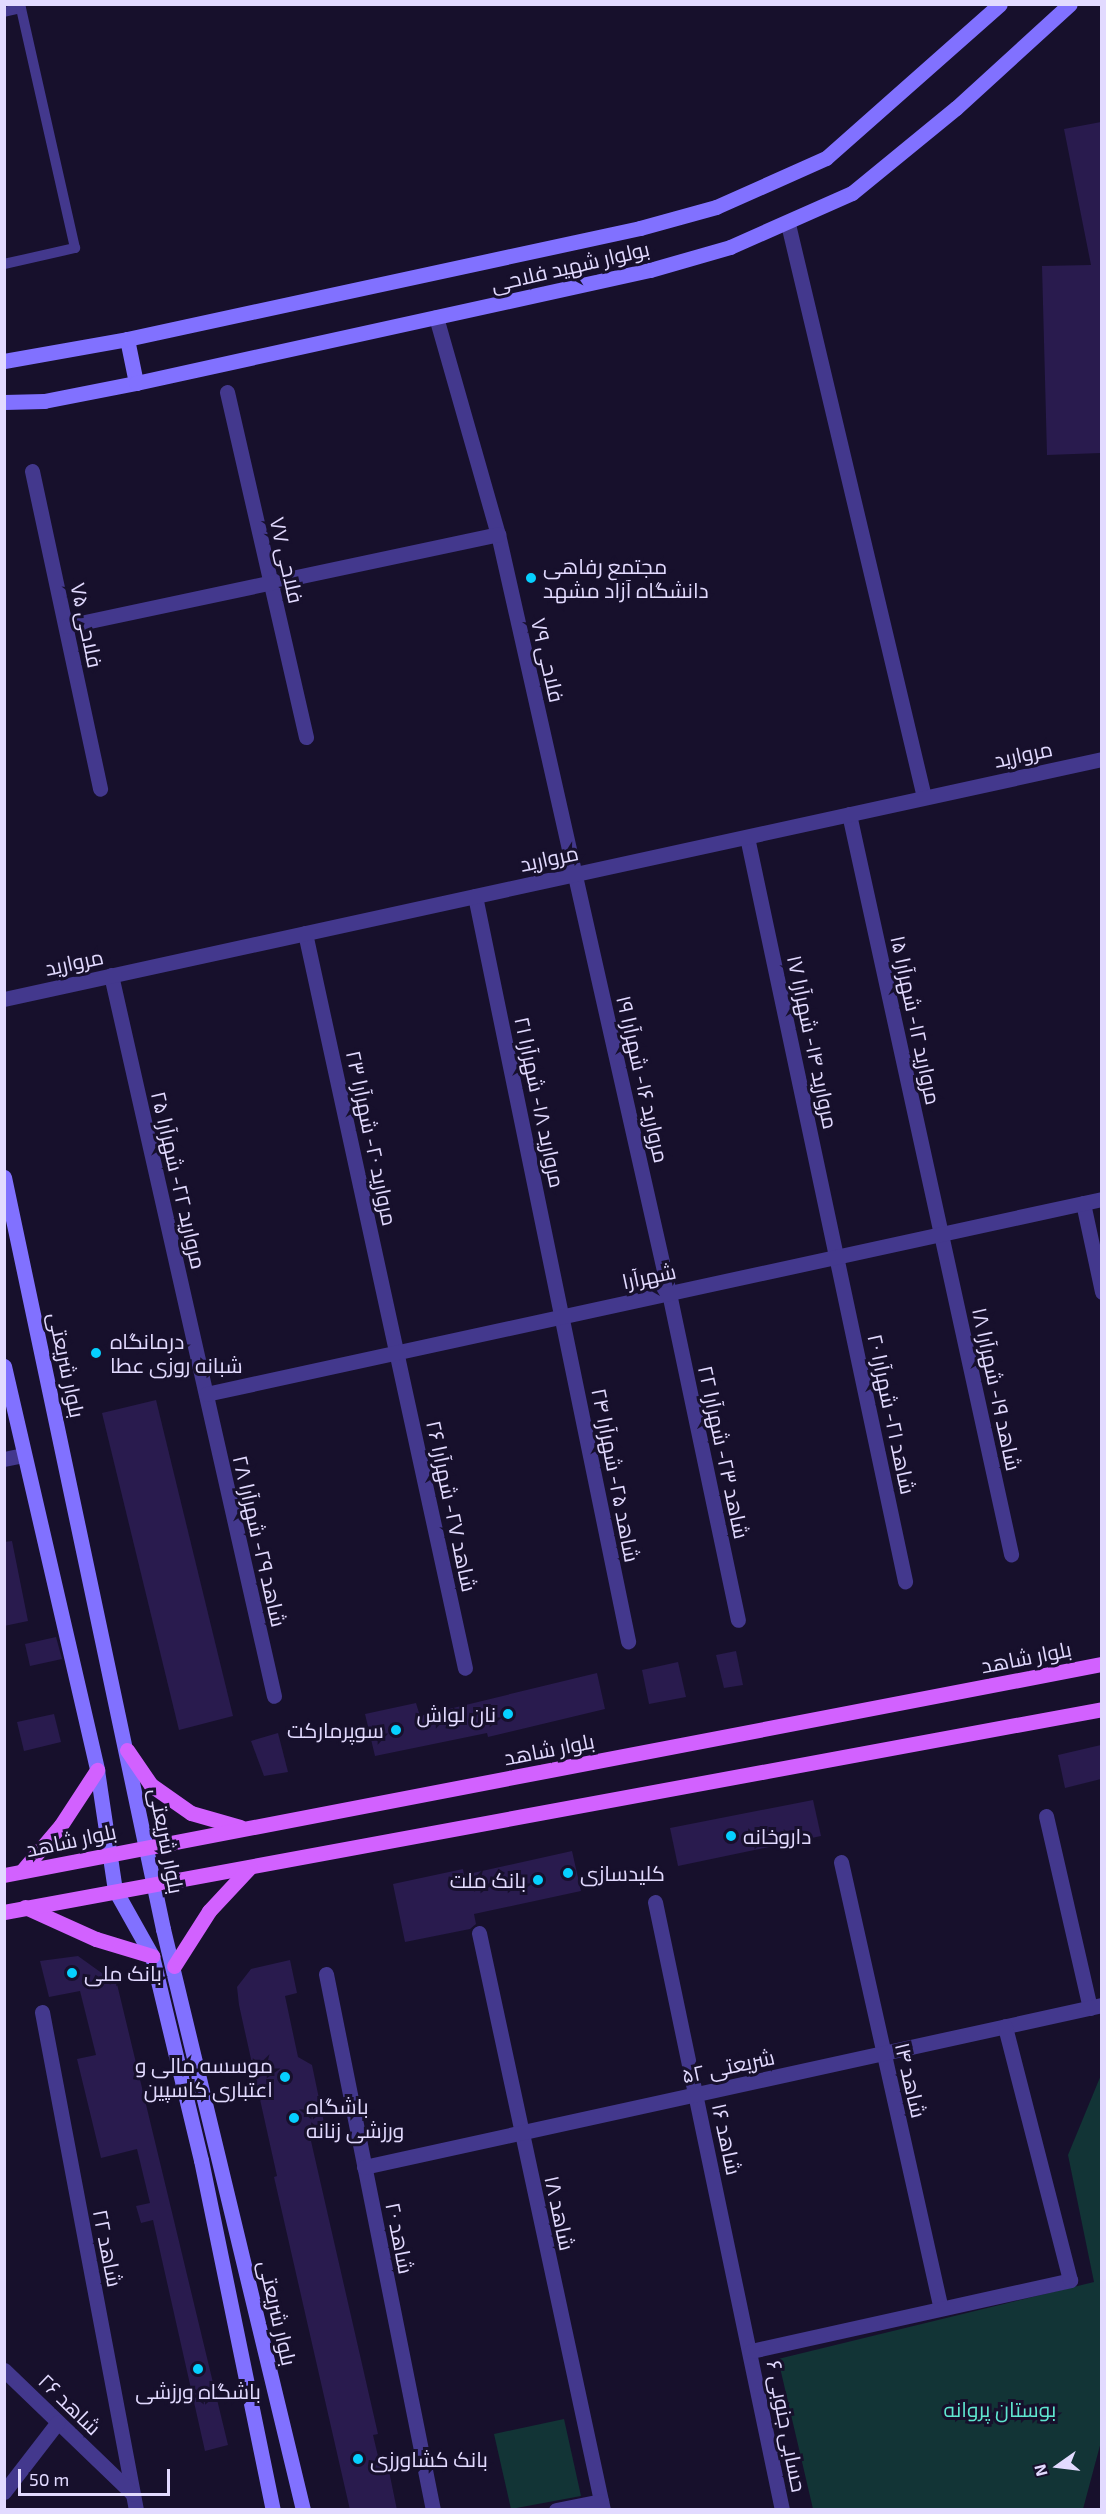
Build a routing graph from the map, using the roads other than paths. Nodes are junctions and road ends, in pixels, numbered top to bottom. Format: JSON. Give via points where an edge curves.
{"nodes":[{"id":1,"x":1000,"y":4,"type":"edge"},
{"id":2,"x":1070,"y":4,"type":"edge"},
{"id":3,"x":21,"y":6,"type":"edge"},
{"id":4,"x":4,"y":12,"type":"edge"},
{"id":5,"x":788,"y":224,"type":"junction"},
{"id":6,"x":4,"y":264,"type":"edge"},
{"id":7,"x":436,"y":317,"type":"junction"},
{"id":8,"x":127,"y":339,"type":"junction"},
{"id":9,"x":4,"y":361,"type":"edge"},
{"id":10,"x":136,"y":384,"type":"junction"},
{"id":11,"x":227,"y":392,"type":"dead end"},
{"id":12,"x":4,"y":402,"type":"edge"},
{"id":13,"x":32,"y":471,"type":"dead end"},
{"id":14,"x":498,"y":534,"type":"junction"},
{"id":15,"x":271,"y":582,"type":"junction"},
{"id":16,"x":66,"y":626,"type":"junction"},
{"id":17,"x":306,"y":737,"type":"dead end"},
{"id":18,"x":1101,"y":759,"type":"edge"},
{"id":19,"x":100,"y":789,"type":"dead end"},
{"id":20,"x":924,"y":797,"type":"junction"},
{"id":21,"x":849,"y":814,"type":"junction"},
{"id":22,"x":747,"y":837,"type":"junction"},
{"id":23,"x":575,"y":874,"type":"junction"},
{"id":24,"x":475,"y":896,"type":"junction"},
{"id":25,"x":305,"y":933,"type":"junction"},
{"id":26,"x":111,"y":975,"type":"junction"},
{"id":27,"x":4,"y":999,"type":"edge"},
{"id":28,"x":4,"y":1177,"type":"edge"},
{"id":29,"x":1101,"y":1199,"type":"edge"},
{"id":30,"x":1083,"y":1203,"type":"junction"},
{"id":31,"x":941,"y":1234,"type":"junction"},
{"id":32,"x":838,"y":1257,"type":"junction"},
{"id":33,"x":1101,"y":1292,"type":"edge"},
{"id":34,"x":669,"y":1293,"type":"junction"},
{"id":35,"x":564,"y":1316,"type":"junction"},
{"id":36,"x":397,"y":1353,"type":"junction"},
{"id":37,"x":4,"y":1366,"type":"edge"},
{"id":38,"x":206,"y":1394,"type":"junction"},
{"id":39,"x":23,"y":1455,"type":"junction"},
{"id":40,"x":4,"y":1459,"type":"edge"},
{"id":41,"x":1011,"y":1554,"type":"dead end"},
{"id":42,"x":905,"y":1581,"type":"dead end"},
{"id":43,"x":738,"y":1620,"type":"dead end"},
{"id":44,"x":628,"y":1641,"type":"dead end"},
{"id":45,"x":1101,"y":1664,"type":"edge"},
{"id":46,"x":465,"y":1668,"type":"dead end"},
{"id":47,"x":274,"y":1696,"type":"dead end"},
{"id":48,"x":1101,"y":1709,"type":"edge"},
{"id":49,"x":127,"y":1750,"type":"junction"},
{"id":50,"x":97,"y":1770,"type":"junction"},
{"id":51,"x":1046,"y":1816,"type":"dead end"},
{"id":52,"x":243,"y":1828,"type":"junction"},
{"id":53,"x":146,"y":1846,"type":"junction"},
{"id":54,"x":108,"y":1852,"type":"junction"},
{"id":55,"x":841,"y":1862,"type":"dead end"},
{"id":56,"x":250,"y":1867,"type":"junction"},
{"id":57,"x":22,"y":1871,"type":"junction"},
{"id":58,"x":4,"y":1875,"type":"edge"},
{"id":59,"x":154,"y":1882,"type":"junction"},
{"id":60,"x":115,"y":1890,"type":"junction"},
{"id":61,"x":655,"y":1902,"type":"dead end"},
{"id":62,"x":25,"y":1907,"type":"junction"},
{"id":63,"x":4,"y":1912,"type":"edge"},
{"id":64,"x":479,"y":1933,"type":"dead end"},
{"id":65,"x":152,"y":1956,"type":"junction"},
{"id":66,"x":174,"y":1966,"type":"junction"},
{"id":67,"x":326,"y":1974,"type":"dead end"},
{"id":68,"x":1096,"y":2006,"type":"edge"},
{"id":69,"x":42,"y":2012,"type":"dead end"},
{"id":70,"x":1005,"y":2026,"type":"junction"},
{"id":71,"x":883,"y":2053,"type":"junction"},
{"id":72,"x":696,"y":2094,"type":"junction"},
{"id":73,"x":522,"y":2133,"type":"junction"},
{"id":74,"x":364,"y":2168,"type":"junction"},
{"id":75,"x":941,"y":2308,"type":"junction"},
{"id":76,"x":751,"y":2351,"type":"junction"},
{"id":77,"x":4,"y":2370,"type":"edge"},
{"id":78,"x":58,"y":2422,"type":"junction"},
{"id":79,"x":4,"y":2492,"type":"edge"},
{"id":80,"x":132,"y":2493,"type":"junction"},
{"id":81,"x":602,"y":2505,"type":"edge"},
{"id":82,"x":136,"y":2510,"type":"edge"},
{"id":83,"x":273,"y":2510,"type":"edge"},
{"id":84,"x":303,"y":2510,"type":"edge"},
{"id":85,"x":433,"y":2510,"type":"edge"},
{"id":86,"x":556,"y":2510,"type":"edge"},
{"id":87,"x":782,"y":2510,"type":"edge"}],
"edges":[{"from":1,"to":8,"type":"main road","name":"بولوار شهید فلاحی","via":[[826,158],[716,207],[640,228]]},
{"from":2,"to":5,"type":"main road","name":"بولوار شهید فلاحی","via":[[956,108],[852,193]]},
{"from":3,"to":4,"type":"lane"},
{"from":3,"to":6,"type":"lane","via":[[75,249]]},
{"from":5,"to":7,"type":"main road","name":"بولوار شهید فلاحی","via":[[730,247],[650,270]]},
{"from":5,"to":20,"type":"street"},
{"from":7,"to":10,"type":"main road","name":"بولوار شهید فلاحی"},
{"from":7,"to":14,"type":"street","name":"فلاحی ۷۹"},
{"from":8,"to":9,"type":"main road","name":"بولوار شهید فلاحی"},
{"from":8,"to":10,"type":"main road"},
{"from":10,"to":12,"type":"main road","name":"بولوار شهید فلاحی","via":[[44,401]]},
{"from":11,"to":15,"type":"street","name":"فلاحی ۷۷"},
{"from":13,"to":16,"type":"street","name":"فلاحی ۷۵"},
{"from":14,"to":15,"type":"street"},
{"from":14,"to":23,"type":"street","name":"فلاحی ۷۹"},
{"from":15,"to":16,"type":"street"},
{"from":15,"to":17,"type":"street","name":"فلاحی ۷۷"},
{"from":16,"to":19,"type":"street","name":"فلاحی ۷۵"},
{"from":18,"to":20,"type":"street","name":"مروارید"},
{"from":20,"to":21,"type":"street","name":"مروارید"},
{"from":21,"to":22,"type":"street","name":"مروارید"},
{"from":21,"to":31,"type":"street","name":"مروارید ۱۲- شهرآرا ۱۵"},
{"from":22,"to":23,"type":"street","name":"مروارید"},
{"from":22,"to":32,"type":"street","name":"مروارید ۱۴- شهرآرا ۱۷"},
{"from":23,"to":24,"type":"street","name":"مروارید"},
{"from":23,"to":34,"type":"street","name":"مروارید ۱۶- شهرآرا ۱۹"},
{"from":24,"to":25,"type":"street","name":"مروارید"},
{"from":24,"to":35,"type":"street","name":"مروارید ۱۸- شهرآرا ۲۱"},
{"from":25,"to":26,"type":"street","name":"مروارید"},
{"from":25,"to":36,"type":"street","name":"مروارید ۲۰- شهرآرا ۲۳"},
{"from":26,"to":27,"type":"street","name":"مروارید"},
{"from":26,"to":38,"type":"street","name":"مروارید ۲۲- شهرآرا ۲۵"},
{"from":28,"to":49,"type":"main road","name":"بلوار شریعتی"},
{"from":29,"to":30,"type":"street","name":"شهرآرا"},
{"from":30,"to":31,"type":"street","name":"شهرآرا"},
{"from":30,"to":33,"type":"street"},
{"from":31,"to":32,"type":"street","name":"شهرآرا"},
{"from":31,"to":41,"type":"street","name":"شاهد ۱۹- شهرآرا ۱۸"},
{"from":32,"to":34,"type":"street","name":"شهرآرا"},
{"from":32,"to":42,"type":"street","name":"شاهد ۲۱- شهرآرا ۲۰"},
{"from":34,"to":35,"type":"street","name":"شهرآرا"},
{"from":34,"to":43,"type":"street","name":"شاهد ۲۳- شهرآرا ۲۲"},
{"from":35,"to":36,"type":"street","name":"شهرآرا"},
{"from":35,"to":44,"type":"street","name":"شاهد ۲۵- شهرآرا ۲۴"},
{"from":36,"to":38,"type":"street","name":"شهرآرا"},
{"from":36,"to":46,"type":"street","name":"شاهد ۲۷- شهرآرا ۲۶"},
{"from":37,"to":39,"type":"main road","name":"بلوار شریعتی"},
{"from":38,"to":47,"type":"street","name":"شاهد ۲۹- شهرآرا ۲۸"},
{"from":39,"to":40,"type":"street"},
{"from":39,"to":50,"type":"main road","name":"بلوار شریعتی"},
{"from":45,"to":52,"type":"main road","name":"بلوار شاهد"},
{"from":48,"to":56,"type":"main road"},
{"from":49,"to":52,"type":"main road","via":[[151,1785],[191,1813]]},
{"from":49,"to":53,"type":"main road","name":"بلوار شریعتی"},
{"from":50,"to":54,"type":"main road","name":"بلوار شریعتی"},
{"from":50,"to":57,"type":"main road","via":[[61,1825]]},
{"from":51,"to":68,"type":"street"},
{"from":52,"to":53,"type":"main road","name":"بلوار شاهد"},
{"from":53,"to":54,"type":"main road","name":"بلوار شاهد"},
{"from":53,"to":59,"type":"main road","name":"بلوار شریعتی"},
{"from":54,"to":57,"type":"main road","name":"بلوار شاهد"},
{"from":54,"to":60,"type":"main road","name":"بلوار شریعتی"},
{"from":55,"to":71,"type":"street","name":"شاهد ۱۴"},
{"from":56,"to":59,"type":"main road"},
{"from":56,"to":66,"type":"main road","via":[[209,1911]]},
{"from":57,"to":58,"type":"main road","name":"بلوار شاهد"},
{"from":59,"to":60,"type":"main road"},
{"from":59,"to":66,"type":"main road","name":"بلوار شریعتی"},
{"from":60,"to":62,"type":"main road"},
{"from":60,"to":65,"type":"main road","name":"بلوار شریعتی"},
{"from":61,"to":72,"type":"street","name":"شاهد ۱۶"},
{"from":62,"to":63,"type":"main road"},
{"from":62,"to":65,"type":"main road","via":[[96,1939]]},
{"from":64,"to":73,"type":"street","name":"شاهد ۱۸"},
{"from":65,"to":83,"type":"main road","name":"بلوار شریعتی","via":[[201,2160]]},
{"from":66,"to":84,"type":"main road","name":"بلوار شریعتی"},
{"from":67,"to":74,"type":"street","name":"شاهد ۲۰"},
{"from":68,"to":70,"type":"street","name":"شریعتی ۵۲"},
{"from":69,"to":80,"type":"street","name":"شاهد ۲۲"},
{"from":70,"to":71,"type":"street","name":"شریعتی ۵۲"},
{"from":70,"to":75,"type":"street","via":[[1070,2280]]},
{"from":71,"to":72,"type":"street","name":"شریعتی ۵۲"},
{"from":71,"to":75,"type":"street","name":"شاهد ۱۴"},
{"from":72,"to":73,"type":"street","name":"شریعتی ۵۲"},
{"from":72,"to":76,"type":"street","name":"شاهد ۱۶"},
{"from":73,"to":74,"type":"street","name":"شریعتی ۵۲"},
{"from":73,"to":81,"type":"street","name":"شاهد ۱۸"},
{"from":74,"to":85,"type":"street","name":"شاهد ۲۰"},
{"from":75,"to":76,"type":"street"},
{"from":76,"to":87,"type":"street","name":"حسابی جنوبی ۶"},
{"from":77,"to":78,"type":"street","name":"شاهد ۲۶"},
{"from":78,"to":79,"type":"street"},
{"from":78,"to":80,"type":"street","name":"شاهد ۲۶"},
{"from":80,"to":82,"type":"street","name":"شاهد ۲۲"},
{"from":81,"to":86,"type":"street"}]}
